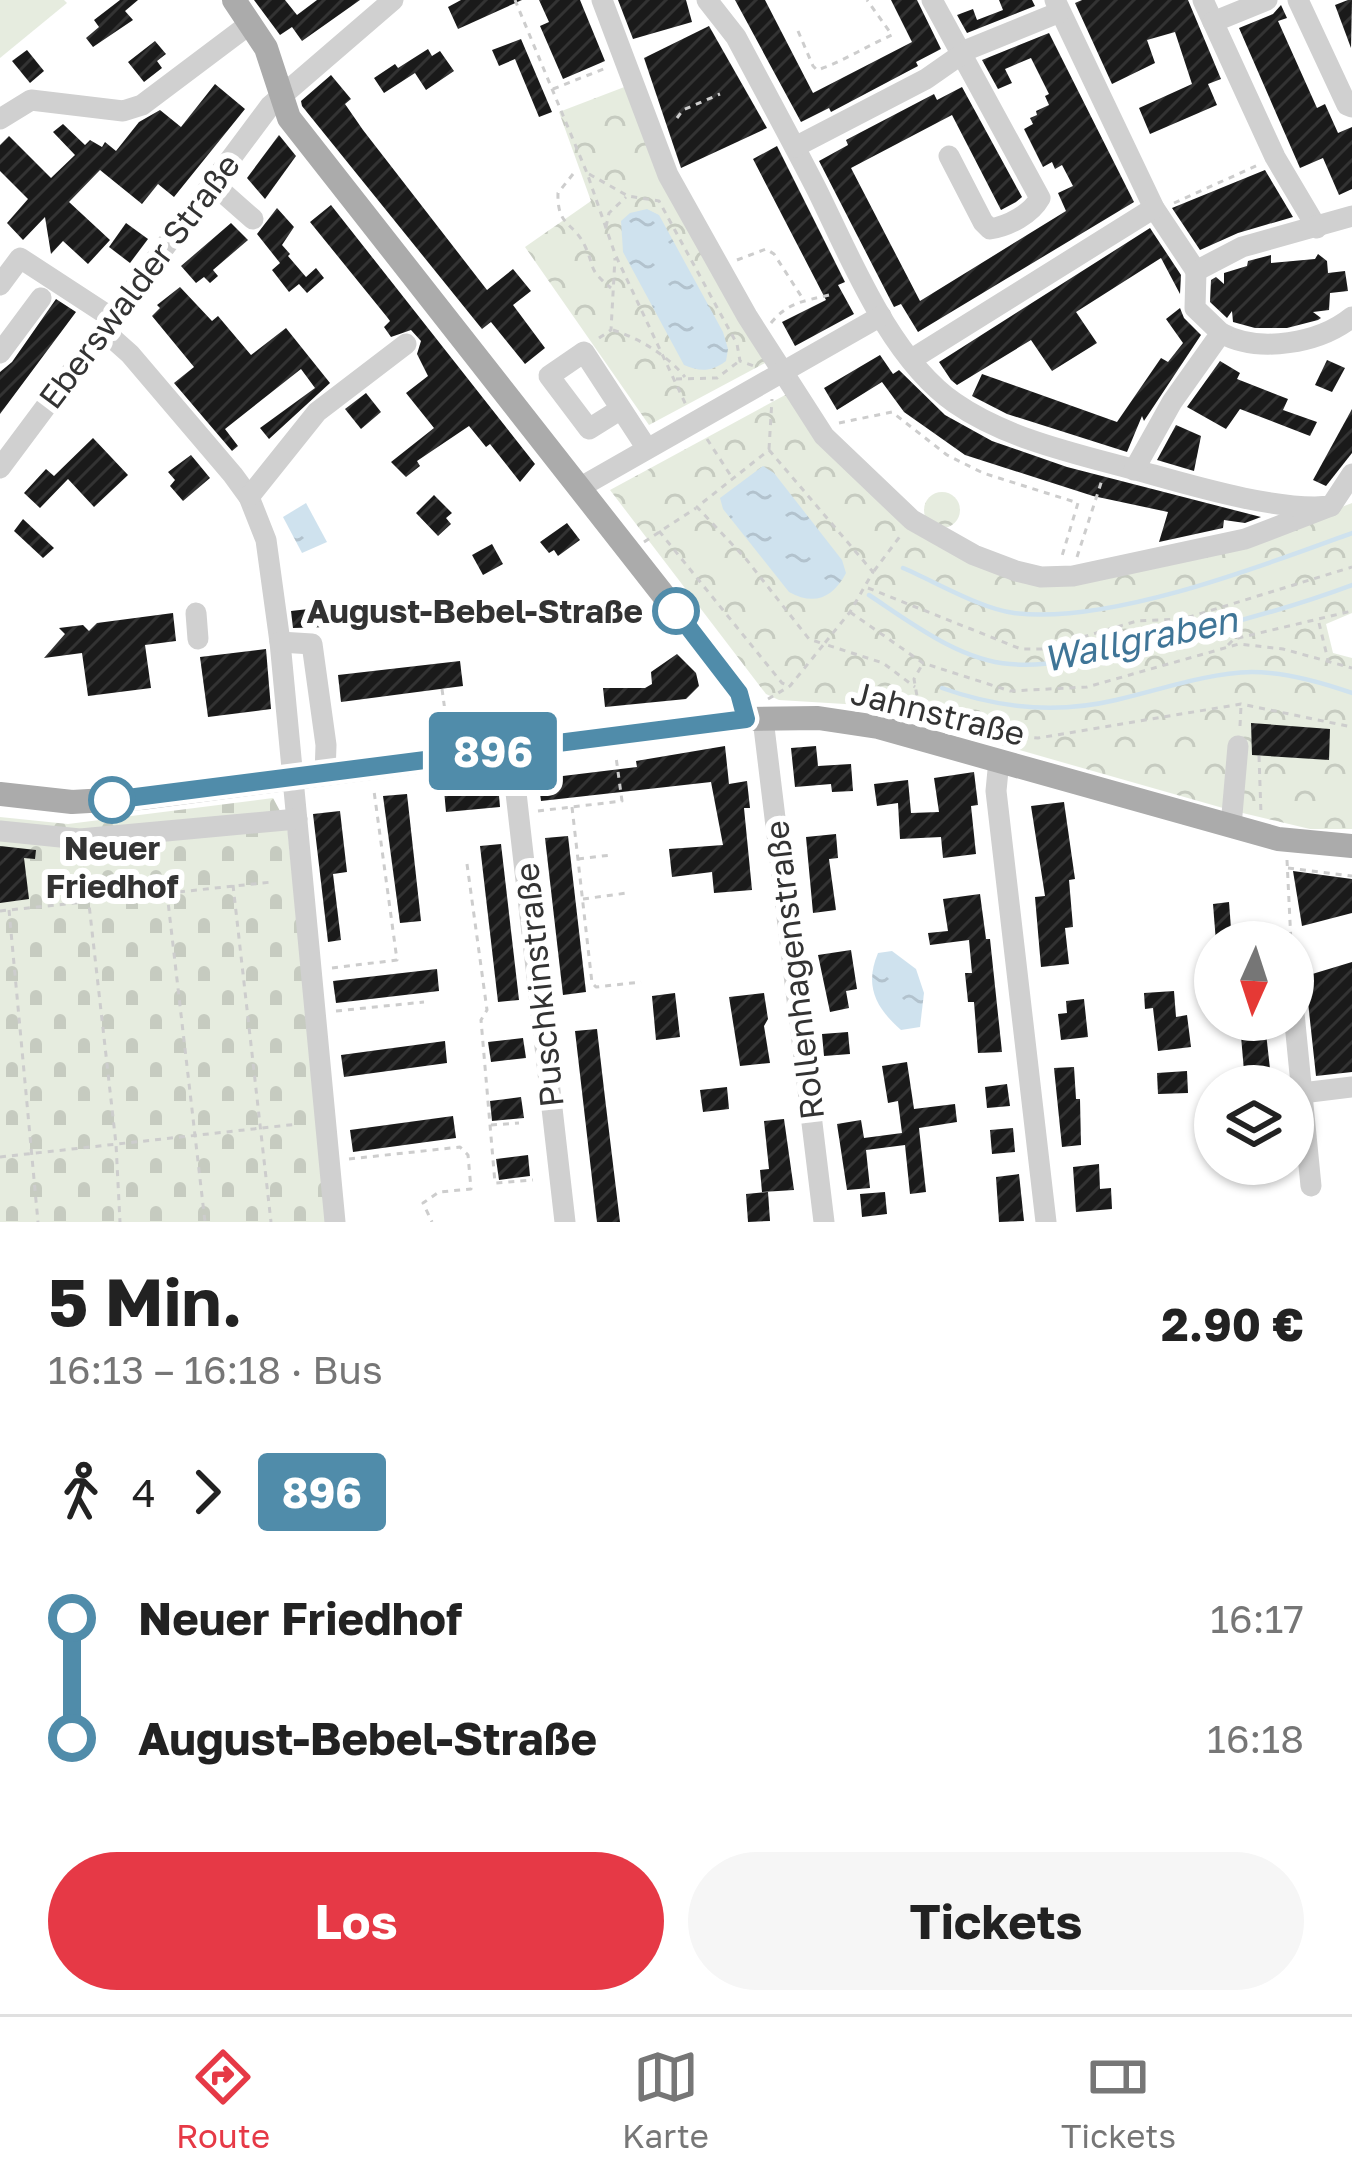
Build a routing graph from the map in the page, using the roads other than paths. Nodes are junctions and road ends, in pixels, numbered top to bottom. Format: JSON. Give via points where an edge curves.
{"nodes":[{"id":1,"x":234,"y":0,"type":"edge"},
{"id":2,"x":393,"y":0,"type":"edge"},
{"id":3,"x":602,"y":0,"type":"edge"},
{"id":4,"x":707,"y":0,"type":"edge"},
{"id":5,"x":932,"y":0,"type":"edge"},
{"id":6,"x":1267,"y":0,"type":"edge"},
{"id":7,"x":1298,"y":0,"type":"edge"},
{"id":8,"x":1059,"y":4,"type":"edge"},
{"id":9,"x":1208,"y":11,"type":"edge"},
{"id":10,"x":251,"y":23,"type":"junction"},
{"id":11,"x":961,"y":55,"type":"junction"},
{"id":12,"x":279,"y":95,"type":"junction"},
{"id":13,"x":1349,"y":106,"type":"edge"},
{"id":14,"x":2,"y":118,"type":"edge"},
{"id":15,"x":795,"y":147,"type":"junction"},
{"id":16,"x":949,"y":156,"type":"dead end"},
{"id":17,"x":212,"y":183,"type":"junction"},
{"id":18,"x":1156,"y":212,"type":"junction"},
{"id":19,"x":254,"y":219,"type":"dead end"},
{"id":20,"x":1351,"y":220,"type":"edge"},
{"id":21,"x":1317,"y":228,"type":"junction"},
{"id":22,"x":1196,"y":271,"type":"junction"},
{"id":23,"x":0,"y":285,"type":"edge"},
{"id":24,"x":40,"y":298,"type":"dead end"},
{"id":25,"x":881,"y":316,"type":"junction"},
{"id":26,"x":1352,"y":317,"type":"edge"},
{"id":27,"x":107,"y":324,"type":"junction"},
{"id":28,"x":1221,"y":333,"type":"junction"},
{"id":29,"x":406,"y":344,"type":"dead end"},
{"id":30,"x":0,"y":353,"type":"edge"},
{"id":31,"x":912,"y":359,"type":"junction"},
{"id":32,"x":781,"y":371,"type":"junction"},
{"id":33,"x":622,"y":409,"type":"junction"},
{"id":34,"x":646,"y":447,"type":"junction"},
{"id":35,"x":0,"y":468,"type":"edge"},
{"id":36,"x":1134,"y":470,"type":"junction"},
{"id":37,"x":1352,"y":474,"type":"edge"},
{"id":38,"x":579,"y":488,"type":"junction"},
{"id":39,"x":249,"y":497,"type":"junction"},
{"id":40,"x":1331,"y":506,"type":"junction"},
{"id":41,"x":196,"y":613,"type":"dead end"},
{"id":42,"x":198,"y":639,"type":"dead end"},
{"id":43,"x":280,"y":642,"type":"junction"},
{"id":44,"x":758,"y":712,"type":"junction"},
{"id":45,"x":511,"y":749,"type":"junction"},
{"id":46,"x":1249,"y":751,"type":"road end"},
{"id":47,"x":999,"y":760,"type":"junction"},
{"id":48,"x":325,"y":775,"type":"junction"},
{"id":49,"x":292,"y":779,"type":"junction"},
{"id":50,"x":0,"y":794,"type":"edge"},
{"id":51,"x":72,"y":802,"type":"junction"},
{"id":52,"x":297,"y":820,"type":"junction"},
{"id":53,"x":1231,"y":826,"type":"junction"},
{"id":54,"x":0,"y":831,"type":"edge"},
{"id":55,"x":76,"y":838,"type":"junction"},
{"id":56,"x":1352,"y":846,"type":"edge"},
{"id":57,"x":1352,"y":1087,"type":"edge"},
{"id":58,"x":1314,"y":1092,"type":"edge"},
{"id":59,"x":335,"y":1222,"type":"edge"},
{"id":60,"x":565,"y":1222,"type":"edge"},
{"id":61,"x":824,"y":1222,"type":"edge"},
{"id":62,"x":1046,"y":1222,"type":"edge"}],
"edges":[{"from":1,"to":10,"type":"main road"},
{"from":2,"to":12,"type":"street","name":"Eberswalder Straße"},
{"from":3,"to":32,"type":"street","via":[[668,176]]},
{"from":4,"to":15,"type":"street"},
{"from":5,"to":11,"type":"street"},
{"from":6,"to":9,"type":"street","via":[[1235,13]]},
{"from":7,"to":13,"type":"street"},
{"from":8,"to":11,"type":"street"},
{"from":8,"to":18,"type":"street"},
{"from":9,"to":21,"type":"street","via":[[1275,158]]},
{"from":10,"to":12,"type":"main road"},
{"from":10,"to":14,"type":"street","via":[[142,105],[123,111],[31,100]]},
{"from":11,"to":15,"type":"street"},
{"from":11,"to":16,"type":"street","via":[[1040,198],[990,229]]},
{"from":12,"to":17,"type":"street","name":"Eberswalder Straße"},
{"from":12,"to":38,"type":"main road","via":[[289,118]]},
{"from":15,"to":25,"type":"street"},
{"from":17,"to":19,"type":"street"},
{"from":17,"to":27,"type":"street","name":"Eberswalder Straße"},
{"from":18,"to":22,"type":"street"},
{"from":18,"to":31,"type":"street"},
{"from":20,"to":21,"type":"street"},
{"from":21,"to":22,"type":"street","via":[[1241,247]]},
{"from":22,"to":28,"type":"street","via":[[1195,308]]},
{"from":23,"to":27,"type":"street","via":[[20,258]]},
{"from":24,"to":30,"type":"street"},
{"from":25,"to":31,"type":"street"},
{"from":25,"to":32,"type":"street"},
{"from":26,"to":28,"type":"street","via":[[1314,338],[1273,343]]},
{"from":27,"to":35,"type":"street","name":"Eberswalder Straße"},
{"from":27,"to":39,"type":"street"},
{"from":28,"to":36,"type":"street"},
{"from":29,"to":39,"type":"street","via":[[317,412]]},
{"from":31,"to":36,"type":"street","via":[[972,413]]},
{"from":32,"to":34,"type":"street"},
{"from":32,"to":40,"type":"street","via":[[821,431],[912,520],[1016,571],[1065,576],[1245,539]]},
{"from":33,"to":33,"type":"street","via":[[584,352],[549,376],[590,429]]},
{"from":33,"to":34,"type":"street"},
{"from":34,"to":38,"type":"street"},
{"from":36,"to":40,"type":"street"},
{"from":37,"to":40,"type":"street"},
{"from":38,"to":44,"type":"main road"},
{"from":39,"to":43,"type":"street","via":[[266,540]]},
{"from":41,"to":42,"type":"street"},
{"from":43,"to":48,"type":"street","via":[[312,644]]},
{"from":43,"to":49,"type":"street"},
{"from":44,"to":45,"type":"main road","name":"Jahnstraße"},
{"from":44,"to":47,"type":"main road","name":"Jahnstraße","via":[[861,724]]},
{"from":44,"to":61,"type":"street","name":"Rollenhagenstraße"},
{"from":45,"to":48,"type":"main road","name":"Jahnstraße"},
{"from":45,"to":60,"type":"street","name":"Puschkinstraße"},
{"from":46,"to":53,"type":"street"},
{"from":47,"to":53,"type":"main road","name":"Jahnstraße"},
{"from":47,"to":62,"type":"street","via":[[996,791]]},
{"from":48,"to":49,"type":"main road","name":"Jahnstraße"},
{"from":49,"to":51,"type":"main road","name":"Jahnstraße"},
{"from":49,"to":52,"type":"street"},
{"from":50,"to":51,"type":"main road","name":"Jahnstraße"},
{"from":51,"to":55,"type":"street"},
{"from":52,"to":55,"type":"street"},
{"from":52,"to":59,"type":"street"},
{"from":53,"to":56,"type":"main road","name":"Jahnstraße"},
{"from":54,"to":55,"type":"street"},
{"from":57,"to":58,"type":"street"}]}
